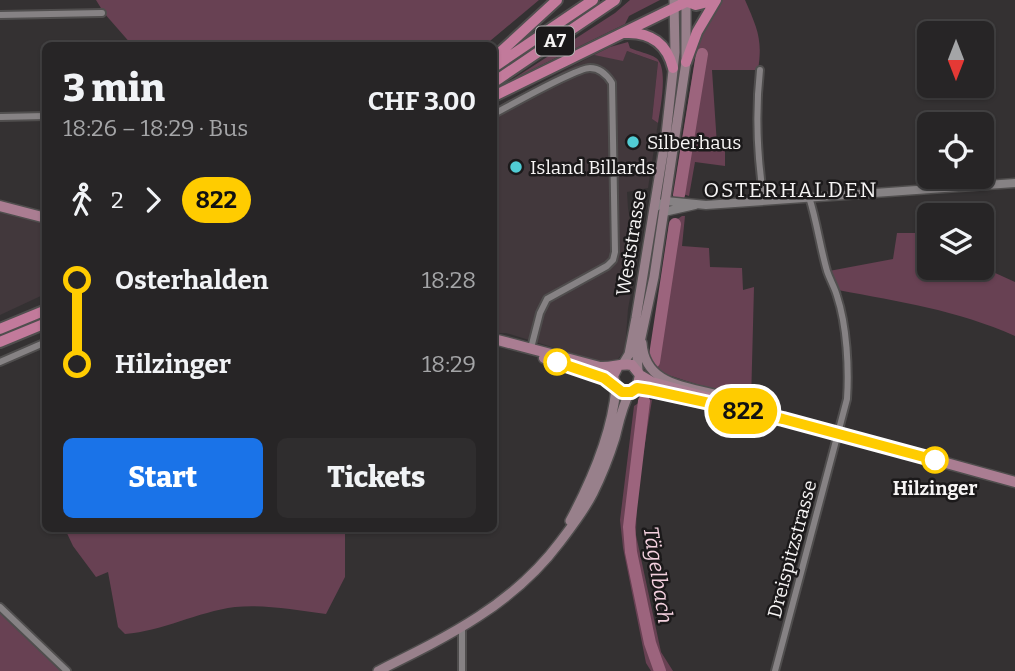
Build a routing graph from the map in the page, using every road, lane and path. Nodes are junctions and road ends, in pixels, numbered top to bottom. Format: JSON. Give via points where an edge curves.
{"nodes":[{"id":1,"x":557,"y":0,"type":"edge"},
{"id":2,"x":593,"y":0,"type":"edge"},
{"id":3,"x":615,"y":0,"type":"edge"},
{"id":4,"x":716,"y":0,"type":"edge"},
{"id":5,"x":681,"y":2,"type":"edge"},
{"id":6,"x":102,"y":13,"type":"dead end"},
{"id":7,"x":0,"y":15,"type":"edge"},
{"id":8,"x":624,"y":33,"type":"junction"},
{"id":9,"x":497,"y":55,"type":"edge"},
{"id":10,"x":686,"y":62,"type":"junction"},
{"id":11,"x":497,"y":65,"type":"edge"},
{"id":12,"x":673,"y":68,"type":"junction"},
{"id":13,"x":760,"y":70,"type":"dead end"},
{"id":14,"x":497,"y":80,"type":"edge"},
{"id":15,"x":497,"y":95,"type":"edge"},
{"id":16,"x":497,"y":112,"type":"edge"},
{"id":17,"x":42,"y":116,"type":"edge"},
{"id":18,"x":0,"y":117,"type":"edge"},
{"id":19,"x":1015,"y":183,"type":"edge"},
{"id":20,"x":809,"y":197,"type":"junction"},
{"id":21,"x":764,"y":199,"type":"junction"},
{"id":22,"x":668,"y":202,"type":"junction"},
{"id":23,"x":0,"y":206,"type":"edge"},
{"id":24,"x":684,"y":206,"type":"junction"},
{"id":25,"x":654,"y":208,"type":"junction"},
{"id":26,"x":666,"y":212,"type":"junction"},
{"id":27,"x":42,"y":217,"type":"edge"},
{"id":28,"x":42,"y":312,"type":"edge"},
{"id":29,"x":42,"y":325,"type":"edge"},
{"id":30,"x":0,"y":329,"type":"edge"},
{"id":31,"x":642,"y":333,"type":"junction"},
{"id":32,"x":497,"y":341,"type":"edge"},
{"id":33,"x":497,"y":341,"type":"edge"},
{"id":34,"x":0,"y":342,"type":"edge"},
{"id":35,"x":42,"y":344,"type":"edge"},
{"id":36,"x":531,"y":348,"type":"junction"},
{"id":37,"x":0,"y":362,"type":"edge"},
{"id":38,"x":620,"y":366,"type":"junction"},
{"id":39,"x":639,"y":372,"type":"junction"},
{"id":40,"x":615,"y":386,"type":"junction"},
{"id":41,"x":634,"y":390,"type":"junction"},
{"id":42,"x":742,"y":406,"type":"junction"},
{"id":43,"x":783,"y":419,"type":"junction"},
{"id":44,"x":839,"y":434,"type":"junction"},
{"id":45,"x":1015,"y":482,"type":"edge"},
{"id":46,"x":562,"y":540,"type":"junction"},
{"id":47,"x":0,"y":607,"type":"edge"},
{"id":48,"x":462,"y":629,"type":"junction"},
{"id":49,"x":67,"y":671,"type":"edge"},
{"id":50,"x":378,"y":671,"type":"edge"},
{"id":51,"x":462,"y":671,"type":"edge"},
{"id":52,"x":775,"y":671,"type":"edge"}],
"edges":[{"from":1,"to":9,"type":"highway","number":"A7"},
{"from":2,"to":11,"type":"highway","number":"A7"},
{"from":3,"to":14,"type":"highway","number":"A7"},
{"from":4,"to":5,"type":"highway","number":"A7","via":[[700,5]]},
{"from":4,"to":10,"type":"highway","number":"A7","via":[[696,32]]},
{"from":5,"to":8,"type":"highway","number":"A7"},
{"from":5,"to":10,"type":"main road","name":"Weststrasse"},
{"from":5,"to":12,"type":"main road","name":"Weststrasse"},
{"from":6,"to":7,"type":"street"},
{"from":8,"to":12,"type":"highway","via":[[656,40]]},
{"from":8,"to":15,"type":"highway","number":"A7"},
{"from":10,"to":22,"type":"main road","name":"Weststrasse"},
{"from":12,"to":25,"type":"main road","name":"Weststrasse"},
{"from":13,"to":21,"type":"street","via":[[756,126]]},
{"from":16,"to":36,"type":"street","via":[[581,69],[600,70],[612,83],[614,260],[547,299]]},
{"from":17,"to":18,"type":"street"},
{"from":19,"to":20,"type":"street"},
{"from":20,"to":21,"type":"street"},
{"from":20,"to":44,"type":"street","name":"Dreispitzstrasse","via":[[842,313],[849,379]]},
{"from":21,"to":24,"type":"street"},
{"from":22,"to":24,"type":"street"},
{"from":22,"to":25,"type":"street"},
{"from":22,"to":26,"type":"main road","name":"Weststrasse"},
{"from":23,"to":27,"type":"main road"},
{"from":24,"to":26,"type":"street"},
{"from":25,"to":38,"type":"main road","name":"Weststrasse","via":[[633,336]]},
{"from":26,"to":31,"type":"main road","name":"Weststrasse"},
{"from":28,"to":30,"type":"highway"},
{"from":29,"to":34,"type":"highway"},
{"from":31,"to":39,"type":"main road","name":"Weststrasse","via":[[636,356]]},
{"from":31,"to":42,"type":"main road","name":"Weststrasse","via":[[643,355],[655,374]]},
{"from":32,"to":36,"type":"main road"},
{"from":33,"to":40,"type":"main road","via":[[598,375]]},
{"from":35,"to":37,"type":"street"},
{"from":36,"to":38,"type":"main road","via":[[600,367]]},
{"from":38,"to":39,"type":"main road","via":[[632,365]]},
{"from":38,"to":40,"type":"main road","via":[[612,376]]},
{"from":39,"to":41,"type":"main road"},
{"from":39,"to":42,"type":"main road","via":[[652,382]]},
{"from":40,"to":41,"type":"main road","via":[[622,392]]},
{"from":40,"to":46,"type":"main road","via":[[595,468]]},
{"from":41,"to":43,"type":"main road"},
{"from":41,"to":46,"type":"main road","via":[[625,402],[593,494]]},
{"from":42,"to":43,"type":"main road"},
{"from":43,"to":44,"type":"main road"},
{"from":44,"to":45,"type":"main road"},
{"from":44,"to":52,"type":"street","name":"Dreispitzstrasse"},
{"from":46,"to":48,"type":"main road","via":[[521,586]]},
{"from":47,"to":49,"type":"street"},
{"from":48,"to":50,"type":"main road"},
{"from":48,"to":51,"type":"street"}]}
